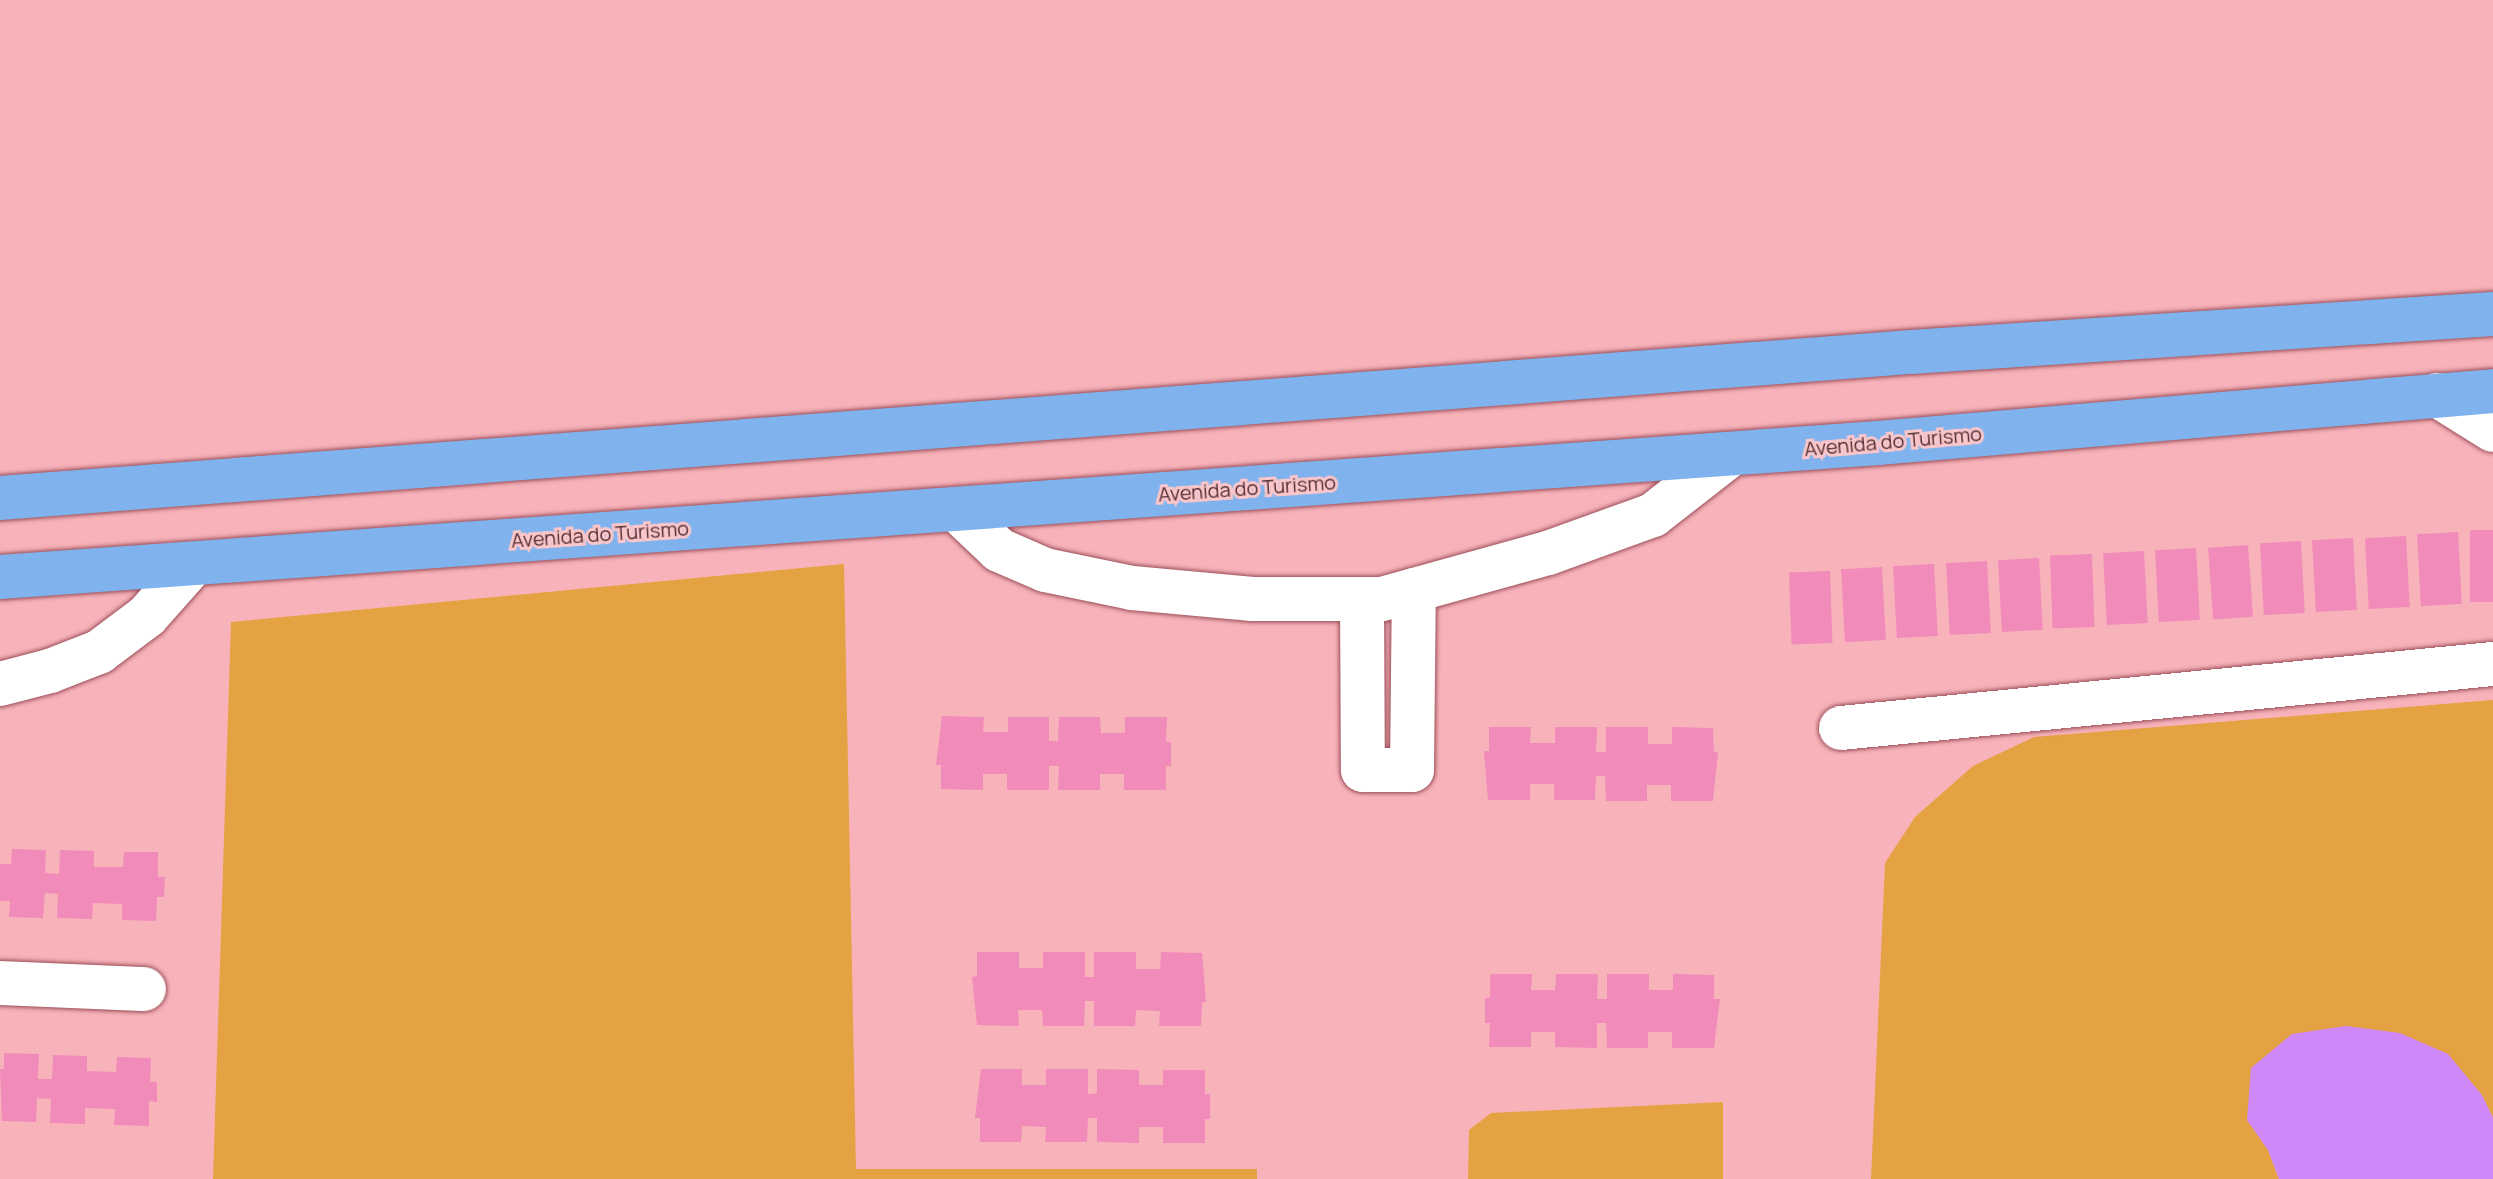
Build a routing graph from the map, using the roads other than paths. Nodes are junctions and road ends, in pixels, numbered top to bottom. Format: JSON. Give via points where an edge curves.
{"nodes":[{"id":1,"x":2493,"y":314,"type":"edge"},
{"id":2,"x":2493,"y":391,"type":"edge"},
{"id":3,"x":2437,"y":395,"type":"junction"},
{"id":4,"x":2493,"y":430,"type":"edge"},
{"id":5,"x":1731,"y":454,"type":"junction"},
{"id":6,"x":0,"y":498,"type":"edge"},
{"id":7,"x":956,"y":509,"type":"junction"},
{"id":8,"x":193,"y":564,"type":"junction"},
{"id":9,"x":0,"y":577,"type":"edge"},
{"id":10,"x":1414,"y":590,"type":"junction"},
{"id":11,"x":1362,"y":599,"type":"junction"},
{"id":12,"x":2493,"y":664,"type":"edge"},
{"id":13,"x":0,"y":684,"type":"edge"},
{"id":14,"x":1841,"y":728,"type":"dead end"},
{"id":15,"x":0,"y":983,"type":"edge"},
{"id":16,"x":144,"y":989,"type":"dead end"}],
"edges":[{"from":1,"to":6,"type":"highway","via":[[1911,352]]},
{"from":2,"to":3,"type":"highway","name":"Avenida do Turismo"},
{"from":3,"to":4,"type":"street"},
{"from":3,"to":5,"type":"highway","name":"Avenida do Turismo"},
{"from":5,"to":7,"type":"highway","name":"Avenida do Turismo"},
{"from":5,"to":10,"type":"street","via":[[1653,515],[1548,553]]},
{"from":7,"to":8,"type":"highway","name":"Avenida do Turismo"},
{"from":7,"to":11,"type":"street","via":[[999,550],[1045,570],[1132,588],[1252,599]]},
{"from":8,"to":9,"type":"highway","name":"Avenida do Turismo"},
{"from":8,"to":13,"type":"street","via":[[147,616],[99,652]]},
{"from":10,"to":11,"type":"street"},
{"from":10,"to":11,"type":"street","via":[[1412,770],[1363,770]]},
{"from":12,"to":14,"type":"street"},
{"from":15,"to":16,"type":"street"}]}
